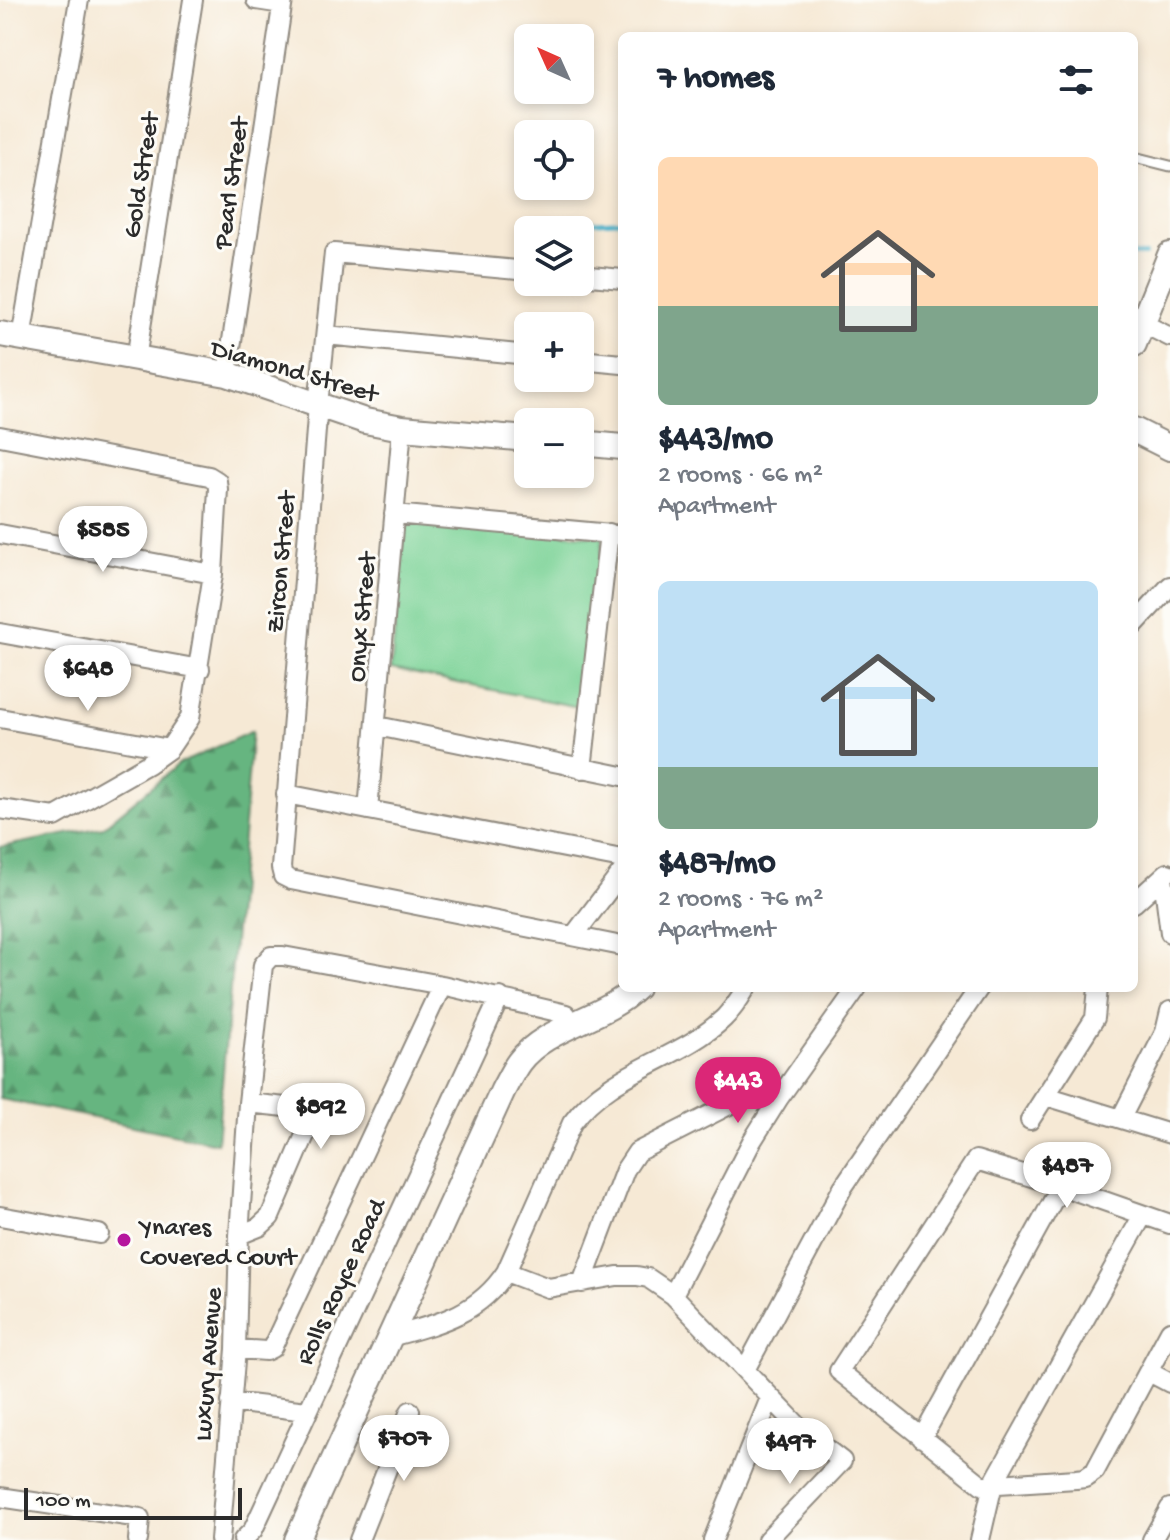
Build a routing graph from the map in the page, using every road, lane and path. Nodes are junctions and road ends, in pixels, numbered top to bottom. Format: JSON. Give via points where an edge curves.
{"nodes":[{"id":1,"x":79,"y":0,"type":"edge"},
{"id":2,"x":193,"y":0,"type":"edge"},
{"id":3,"x":256,"y":0,"type":"edge"},
{"id":4,"x":282,"y":2,"type":"edge"},
{"id":5,"x":1138,"y":158,"type":"edge"},
{"id":6,"x":1170,"y":166,"type":"edge"},
{"id":7,"x":1170,"y":255,"type":"edge"},
{"id":8,"x":514,"y":270,"type":"edge"},
{"id":9,"x":594,"y":276,"type":"edge"},
{"id":10,"x":618,"y":279,"type":"edge"},
{"id":11,"x":1138,"y":334,"type":"edge"},
{"id":12,"x":326,"y":335,"type":"junction"},
{"id":13,"x":10,"y":336,"type":"edge"},
{"id":14,"x":1170,"y":337,"type":"edge"},
{"id":15,"x":514,"y":354,"type":"edge"},
{"id":16,"x":136,"y":359,"type":"junction"},
{"id":17,"x":594,"y":361,"type":"edge"},
{"id":18,"x":618,"y":364,"type":"edge"},
{"id":19,"x":227,"y":374,"type":"junction"},
{"id":20,"x":318,"y":405,"type":"junction"},
{"id":21,"x":402,"y":428,"type":"junction"},
{"id":22,"x":1138,"y":432,"type":"edge"},
{"id":23,"x":0,"y":436,"type":"edge"},
{"id":24,"x":514,"y":438,"type":"edge"},
{"id":25,"x":594,"y":444,"type":"edge"},
{"id":26,"x":618,"y":447,"type":"edge"},
{"id":27,"x":1170,"y":448,"type":"edge"},
{"id":28,"x":394,"y":514,"type":"junction"},
{"id":29,"x":0,"y":534,"type":"edge"},
{"id":30,"x":616,"y":534,"type":"edge"},
{"id":31,"x":213,"y":574,"type":"junction"},
{"id":32,"x":1170,"y":586,"type":"edge"},
{"id":33,"x":1138,"y":621,"type":"edge"},
{"id":34,"x":0,"y":633,"type":"edge"},
{"id":35,"x":200,"y":669,"type":"junction"},
{"id":36,"x":0,"y":718,"type":"edge"},
{"id":37,"x":377,"y":726,"type":"junction"},
{"id":38,"x":169,"y":749,"type":"junction"},
{"id":39,"x":582,"y":769,"type":"junction"},
{"id":40,"x":618,"y":775,"type":"edge"},
{"id":41,"x":286,"y":794,"type":"junction"},
{"id":42,"x":0,"y":809,"type":"edge"},
{"id":43,"x":368,"y":810,"type":"junction"},
{"id":44,"x":618,"y":858,"type":"edge"},
{"id":45,"x":1166,"y":874,"type":"edge"},
{"id":46,"x":618,"y":877,"type":"edge"},
{"id":47,"x":1138,"y":899,"type":"edge"},
{"id":48,"x":1170,"y":933,"type":"edge"},
{"id":49,"x":575,"y":934,"type":"junction"},
{"id":50,"x":618,"y":945,"type":"edge"},
{"id":51,"x":442,"y":985,"type":"junction"},
{"id":52,"x":631,"y":992,"type":"edge"},
{"id":53,"x":743,"y":992,"type":"edge"},
{"id":54,"x":854,"y":992,"type":"edge"},
{"id":55,"x":976,"y":992,"type":"edge"},
{"id":56,"x":1098,"y":992,"type":"edge"},
{"id":57,"x":500,"y":997,"type":"junction"},
{"id":58,"x":1170,"y":1011,"type":"edge"},
{"id":59,"x":566,"y":1014,"type":"dead end"},
{"id":60,"x":1046,"y":1096,"type":"junction"},
{"id":61,"x":779,"y":1098,"type":"junction"},
{"id":62,"x":248,"y":1103,"type":"junction"},
{"id":63,"x":1121,"y":1118,"type":"junction"},
{"id":64,"x":1030,"y":1120,"type":"dead end"},
{"id":65,"x":1170,"y":1134,"type":"edge"},
{"id":66,"x":1061,"y":1186,"type":"junction"},
{"id":67,"x":1143,"y":1215,"type":"junction"},
{"id":68,"x":0,"y":1216,"type":"edge"},
{"id":69,"x":1170,"y":1224,"type":"edge"},
{"id":70,"x":99,"y":1234,"type":"dead end"},
{"id":71,"x":239,"y":1235,"type":"junction"},
{"id":72,"x":506,"y":1272,"type":"junction"},
{"id":73,"x":582,"y":1283,"type":"junction"},
{"id":74,"x":673,"y":1295,"type":"junction"},
{"id":75,"x":1170,"y":1331,"type":"edge"},
{"id":76,"x":390,"y":1337,"type":"junction"},
{"id":77,"x":236,"y":1349,"type":"junction"},
{"id":78,"x":745,"y":1370,"type":"junction"},
{"id":79,"x":1149,"y":1372,"type":"junction"},
{"id":80,"x":1170,"y":1383,"type":"edge"},
{"id":81,"x":770,"y":1398,"type":"junction"},
{"id":82,"x":231,"y":1402,"type":"junction"},
{"id":83,"x":307,"y":1411,"type":"junction"},
{"id":84,"x":410,"y":1411,"type":"dead end"},
{"id":85,"x":922,"y":1438,"type":"junction"},
{"id":86,"x":993,"y":1484,"type":"junction"},
{"id":87,"x":0,"y":1497,"type":"edge"},
{"id":88,"x":1170,"y":1508,"type":"edge"},
{"id":89,"x":138,"y":1540,"type":"edge"},
{"id":90,"x":220,"y":1540,"type":"edge"},
{"id":91,"x":243,"y":1540,"type":"edge"},
{"id":92,"x":297,"y":1540,"type":"edge"},
{"id":93,"x":359,"y":1540,"type":"edge"},
{"id":94,"x":713,"y":1540,"type":"edge"},
{"id":95,"x":767,"y":1540,"type":"edge"},
{"id":96,"x":980,"y":1540,"type":"edge"},
{"id":97,"x":1152,"y":1540,"type":"edge"}],
"edges":[{"from":1,"to":13,"type":"street"},
{"from":2,"to":16,"type":"street","name":"Gold Street"},
{"from":3,"to":4,"type":"street"},
{"from":4,"to":19,"type":"street","name":"Pearl Street"},
{"from":5,"to":6,"type":"lane"},
{"from":7,"to":11,"type":"street"},
{"from":8,"to":12,"type":"street","name":"Zircon Street","via":[[334,253]]},
{"from":9,"to":10,"type":"street"},
{"from":11,"to":14,"type":"street"},
{"from":12,"to":15,"type":"street"},
{"from":12,"to":20,"type":"street","name":"Zircon Street"},
{"from":13,"to":16,"type":"street","name":"Diamond Street"},
{"from":16,"to":19,"type":"street","name":"Diamond Street"},
{"from":17,"to":18,"type":"street"},
{"from":19,"to":20,"type":"street","name":"Diamond Street"},
{"from":20,"to":21,"type":"street","name":"Diamond Street"},
{"from":20,"to":41,"type":"street","name":"Zircon Street"},
{"from":21,"to":24,"type":"street","name":"Diamond Street"},
{"from":21,"to":28,"type":"street","name":"Onyx Street"},
{"from":22,"to":27,"type":"street"},
{"from":23,"to":31,"type":"street","via":[[217,481]]},
{"from":25,"to":26,"type":"street"},
{"from":28,"to":30,"type":"street"},
{"from":28,"to":37,"type":"street","name":"Onyx Street"},
{"from":29,"to":31,"type":"street"},
{"from":30,"to":39,"type":"street"},
{"from":31,"to":35,"type":"street"},
{"from":32,"to":33,"type":"street"},
{"from":34,"to":35,"type":"street"},
{"from":35,"to":38,"type":"street","via":[[190,718]]},
{"from":36,"to":38,"type":"street"},
{"from":37,"to":39,"type":"street"},
{"from":37,"to":43,"type":"street","name":"Onyx Street"},
{"from":38,"to":42,"type":"street","via":[[55,817]]},
{"from":39,"to":40,"type":"street"},
{"from":41,"to":43,"type":"street"},
{"from":41,"to":49,"type":"street","name":"Zircon Street","via":[[281,868],[291,880]]},
{"from":43,"to":44,"type":"street"},
{"from":45,"to":47,"type":"street"},
{"from":45,"to":48,"type":"street"},
{"from":46,"to":49,"type":"street"},
{"from":49,"to":50,"type":"street"},
{"from":51,"to":57,"type":"street"},
{"from":51,"to":62,"type":"street","name":"Luxury Avenue","via":[[271,956],[263,965]]},
{"from":51,"to":77,"type":"street","via":[[272,1348]]},
{"from":52,"to":76,"type":"street","via":[[601,1013],[540,1042],[519,1061]]},
{"from":53,"to":72,"type":"street","via":[[706,1032],[606,1088],[582,1109]]},
{"from":54,"to":61,"type":"street"},
{"from":55,"to":78,"type":"street","via":[[843,1187]]},
{"from":56,"to":60,"type":"street","via":[[1095,1018]]},
{"from":57,"to":59,"type":"street"},
{"from":57,"to":83,"type":"street","name":"Rolls Royce Road"},
{"from":58,"to":63,"type":"street","via":[[1165,1032]]},
{"from":60,"to":63,"type":"street"},
{"from":60,"to":64,"type":"street"},
{"from":61,"to":73,"type":"street","via":[[745,1097],[637,1152],[625,1170]]},
{"from":61,"to":74,"type":"street"},
{"from":62,"to":71,"type":"street","name":"Luxury Avenue"},
{"from":62,"to":71,"type":"street","via":[[304,1109],[311,1121],[270,1217]]},
{"from":63,"to":65,"type":"street"},
{"from":66,"to":67,"type":"street"},
{"from":66,"to":85,"type":"street"},
{"from":66,"to":85,"type":"street","via":[[976,1160],[839,1371]]},
{"from":67,"to":69,"type":"street"},
{"from":67,"to":86,"type":"street"},
{"from":68,"to":70,"type":"street"},
{"from":71,"to":77,"type":"street","name":"Luxury Avenue"},
{"from":72,"to":73,"type":"street","via":[[548,1288]]},
{"from":72,"to":76,"type":"street","via":[[478,1305]]},
{"from":73,"to":74,"type":"street","via":[[637,1276]]},
{"from":74,"to":78,"type":"street"},
{"from":75,"to":79,"type":"street"},
{"from":76,"to":92,"type":"street"},
{"from":77,"to":82,"type":"street","name":"Luxury Avenue"},
{"from":78,"to":81,"type":"street"},
{"from":79,"to":80,"type":"street"},
{"from":79,"to":86,"type":"street","via":[[1095,1471],[1085,1478]]},
{"from":81,"to":94,"type":"street"},
{"from":81,"to":95,"type":"street","via":[[842,1461]]},
{"from":82,"to":83,"type":"street"},
{"from":82,"to":90,"type":"street","name":"Luxury Avenue"},
{"from":83,"to":91,"type":"street","name":"Rolls Royce Road","via":[[253,1530]]},
{"from":84,"to":93,"type":"street"},
{"from":85,"to":86,"type":"street","via":[[972,1479]]},
{"from":86,"to":96,"type":"street"},
{"from":87,"to":89,"type":"street","via":[[140,1518]]},
{"from":88,"to":97,"type":"street"}]}
